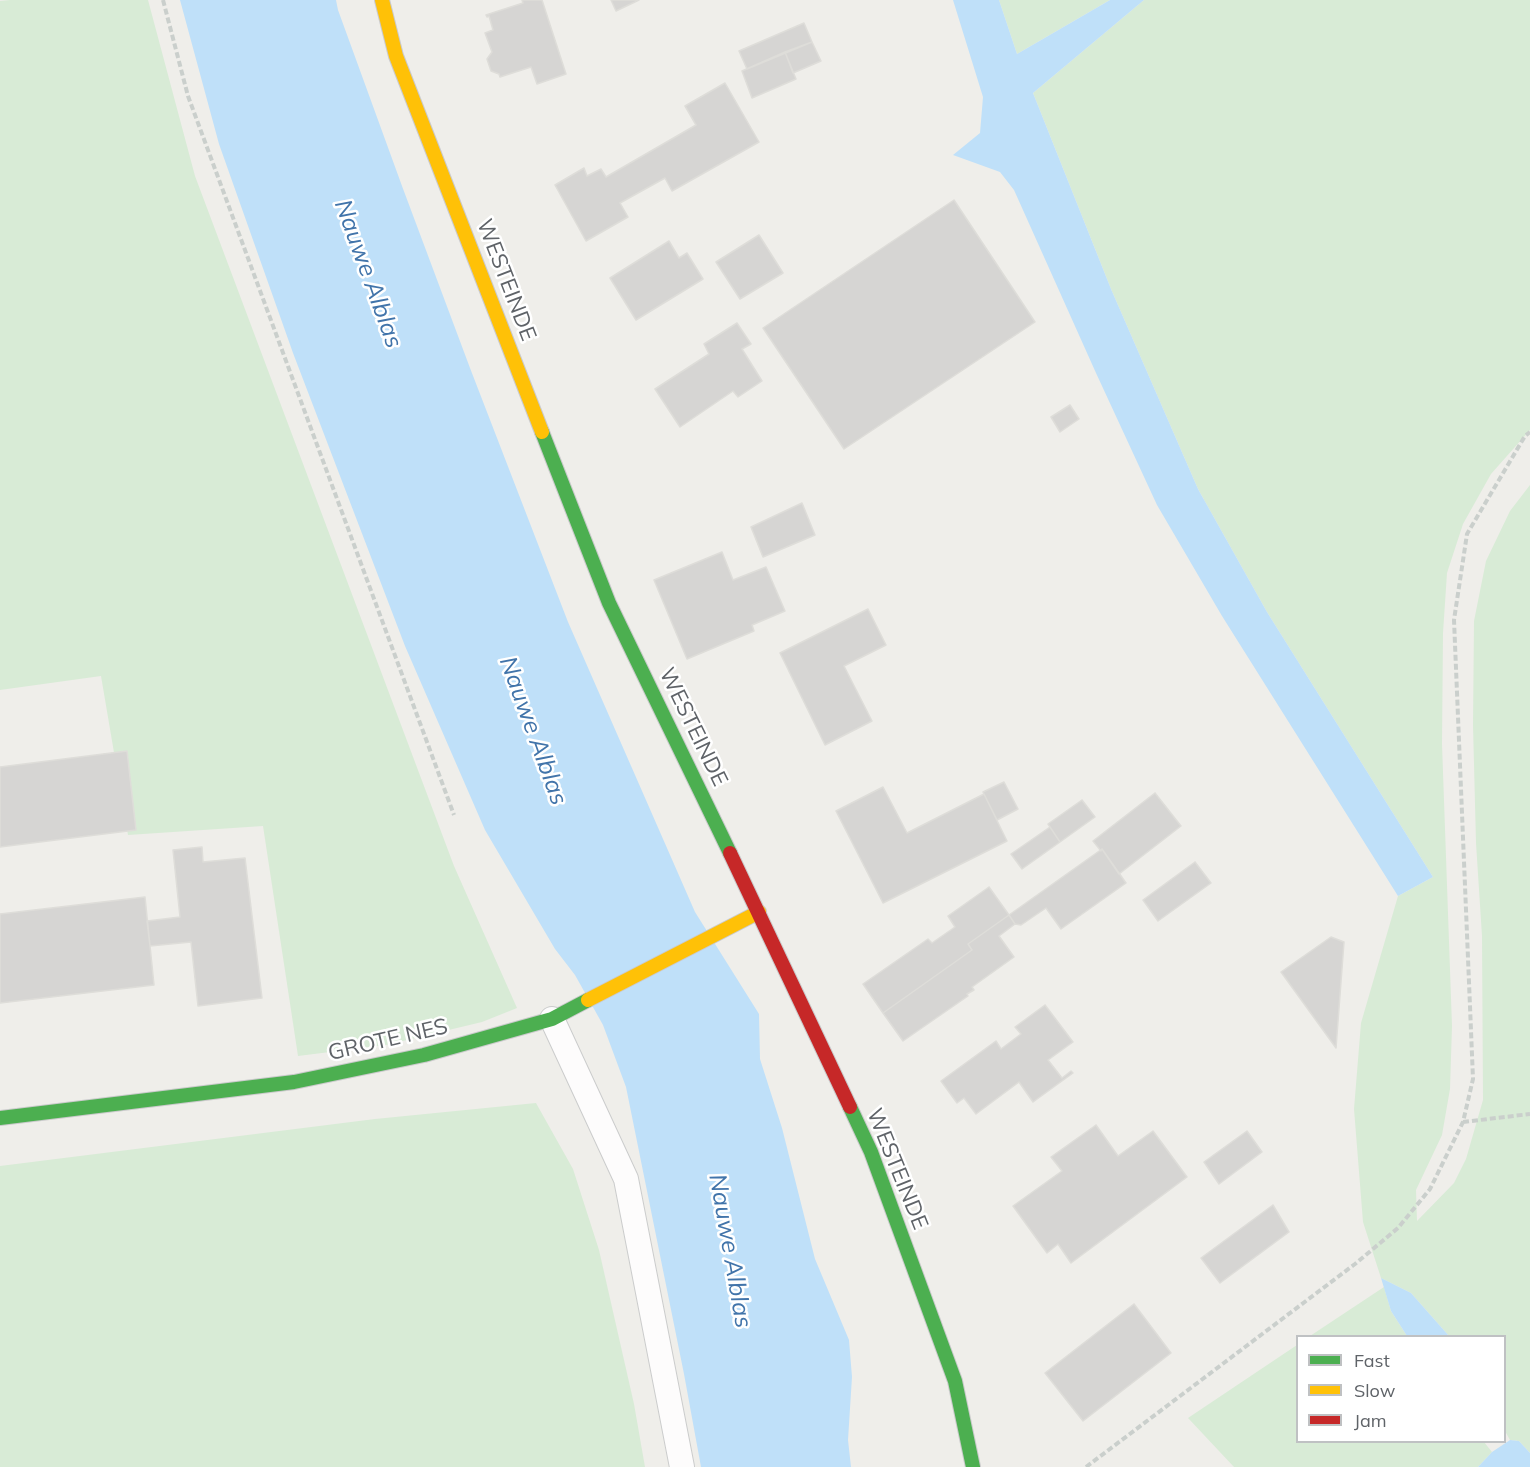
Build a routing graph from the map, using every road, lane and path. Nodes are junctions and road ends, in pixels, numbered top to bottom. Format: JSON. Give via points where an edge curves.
{"nodes":[{"id":1,"x":163,"y":0,"type":"edge"},
{"id":2,"x":382,"y":0,"type":"edge"},
{"id":3,"x":1530,"y":432,"type":"edge"},
{"id":4,"x":454,"y":815,"type":"dead end"},
{"id":5,"x":759,"y":912,"type":"junction"},
{"id":6,"x":561,"y":1014,"type":"junction"},
{"id":7,"x":1530,"y":1114,"type":"edge"},
{"id":8,"x":0,"y":1118,"type":"edge"},
{"id":9,"x":1463,"y":1122,"type":"junction"},
{"id":10,"x":682,"y":1467,"type":"edge"},
{"id":11,"x":973,"y":1467,"type":"edge"},
{"id":12,"x":1086,"y":1467,"type":"edge"}],
"edges":[{"from":1,"to":4,"type":"path","via":[[188,96]]},
{"from":2,"to":5,"type":"street","name":"WESTEINDE","via":[[396,56],[609,603]]},
{"from":3,"to":9,"type":"path","via":[[1467,534],[1454,620],[1473,1079]]},
{"from":5,"to":6,"type":"street","name":"GROTE NES"},
{"from":5,"to":11,"type":"street","name":"WESTEINDE","via":[[871,1152],[955,1381]]},
{"from":6,"to":8,"type":"street","name":"GROTE NES","via":[[424,1055],[294,1082]]},
{"from":6,"to":10,"type":"lane","via":[[626,1179]]},
{"from":7,"to":9,"type":"path"},
{"from":9,"to":12,"type":"path","via":[[1430,1190],[1398,1228]]}]}
